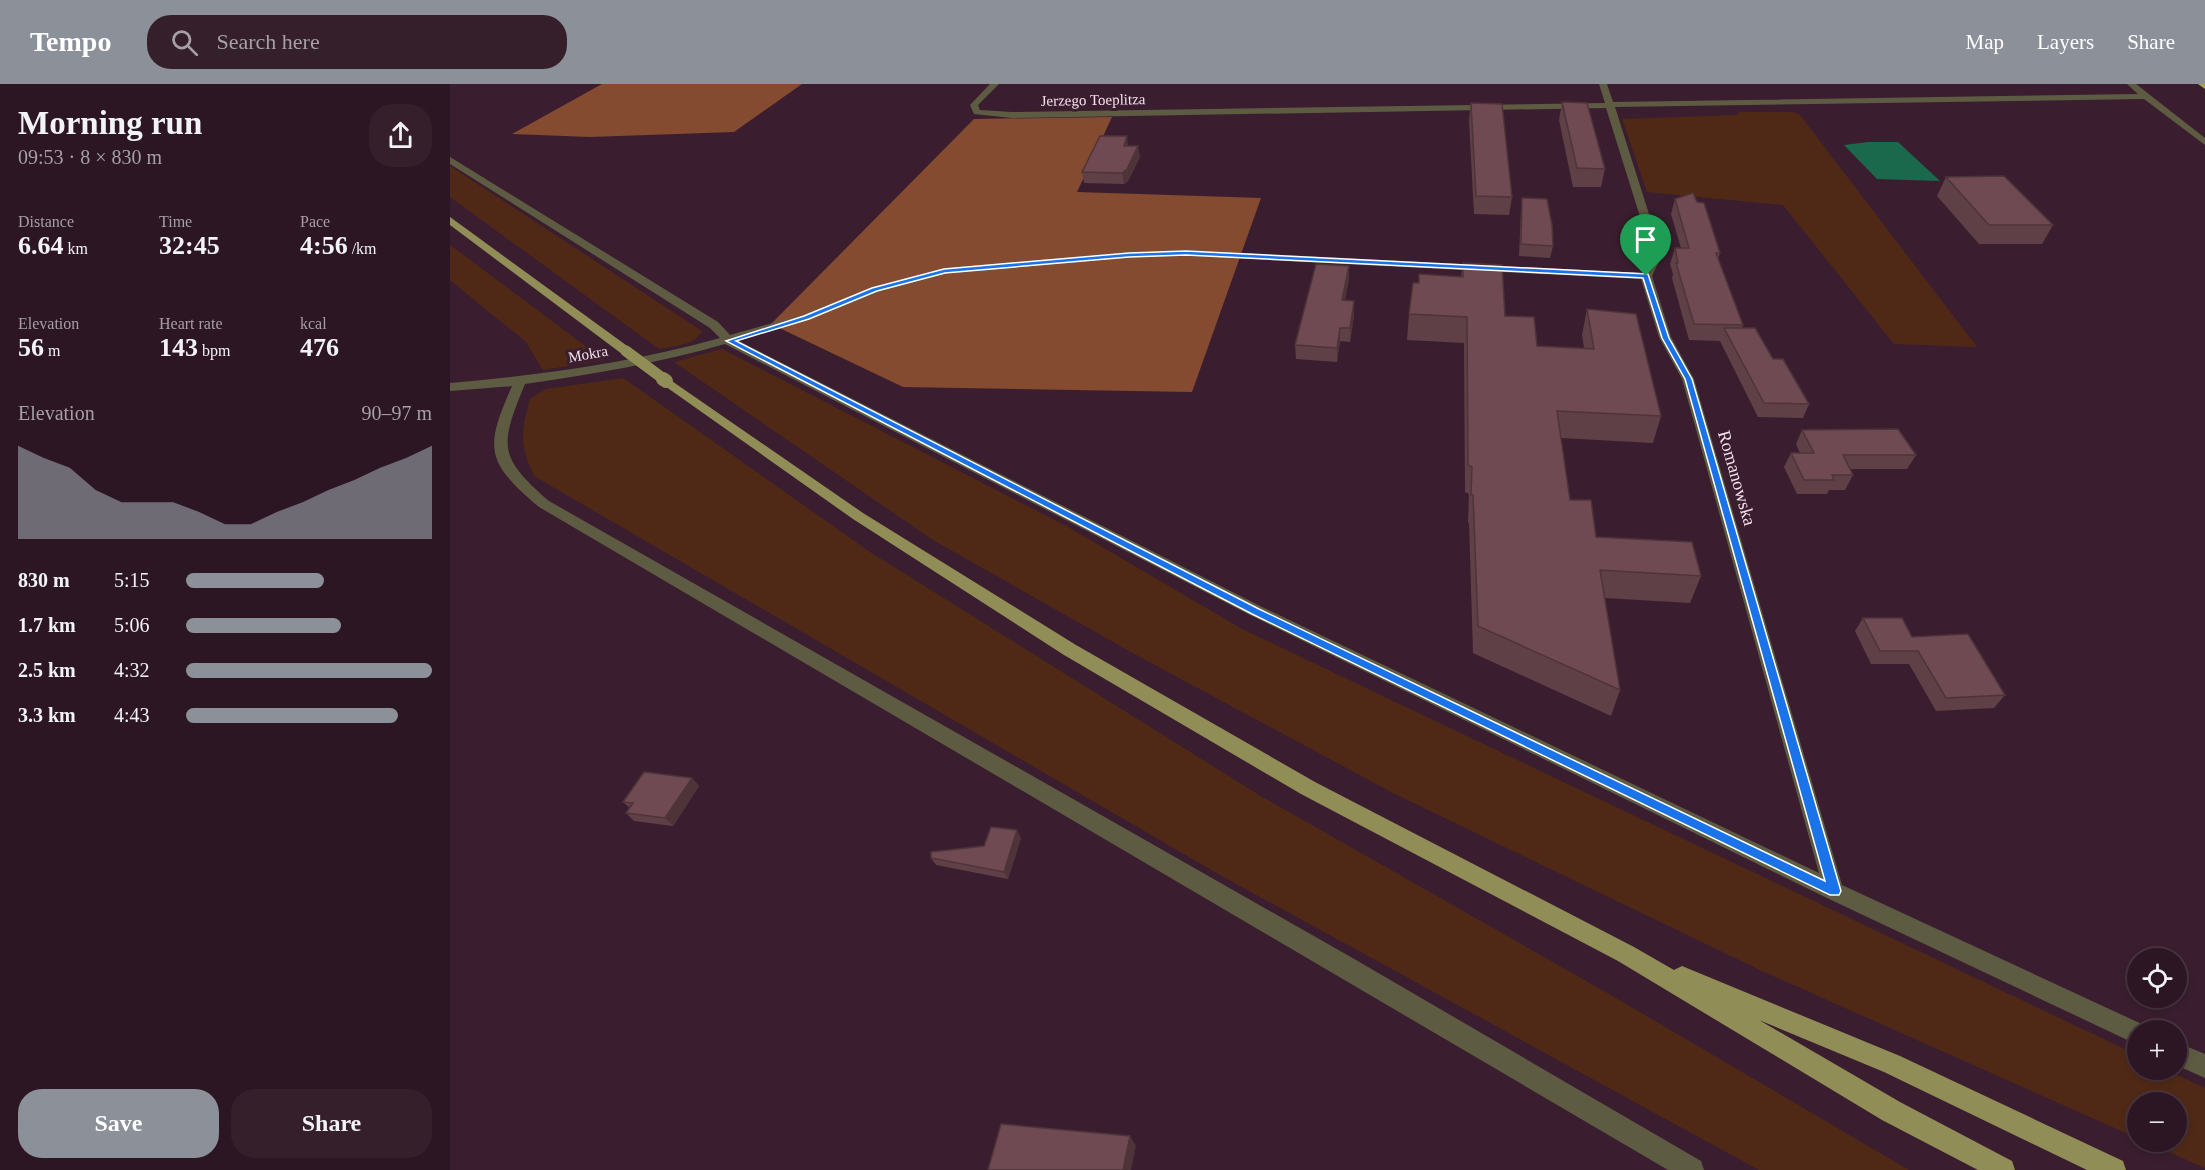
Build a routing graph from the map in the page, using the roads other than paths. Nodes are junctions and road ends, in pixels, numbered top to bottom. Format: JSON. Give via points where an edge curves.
{"nodes":[{"id":1,"x":994,"y":84,"type":"edge"},
{"id":2,"x":1603,"y":84,"type":"edge"},
{"id":3,"x":2131,"y":84,"type":"edge"},
{"id":4,"x":2147,"y":96,"type":"junction"},
{"id":5,"x":1610,"y":107,"type":"junction"},
{"id":6,"x":2205,"y":142,"type":"edge"},
{"id":7,"x":450,"y":160,"type":"edge"},
{"id":8,"x":450,"y":220,"type":"edge"},
{"id":9,"x":1646,"y":276,"type":"junction"},
{"id":10,"x":729,"y":341,"type":"junction"},
{"id":11,"x":520,"y":381,"type":"junction"},
{"id":12,"x":450,"y":387,"type":"edge"},
{"id":13,"x":1834,"y":891,"type":"junction"},
{"id":14,"x":1626,"y":954,"type":"junction"},
{"id":15,"x":2127,"y":1029,"type":"edge"},
{"id":16,"x":2187,"y":1058,"type":"edge"},
{"id":17,"x":2205,"y":1066,"type":"edge"},
{"id":18,"x":1692,"y":1170,"type":"edge"},
{"id":19,"x":2003,"y":1170,"type":"edge"},
{"id":20,"x":2114,"y":1170,"type":"edge"}],
"edges":[{"from":1,"to":5,"type":"street","name":"Jerzego Toeplitza","via":[[974,105],[977,112],[1012,115]]},
{"from":2,"to":5,"type":"street"},
{"from":3,"to":4,"type":"street"},
{"from":4,"to":5,"type":"street","name":"Jerzego Toeplitza"},
{"from":4,"to":6,"type":"street"},
{"from":5,"to":9,"type":"street","via":[[1657,255]]},
{"from":7,"to":10,"type":"street","via":[[714,326]]},
{"from":8,"to":14,"type":"main road","bridge":true,"via":[[666,381],[858,516],[1070,650],[1308,788]]},
{"from":9,"to":10,"type":"street","name":"Mokra","via":[[1186,253],[1129,255],[944,271],[875,290],[807,317]]},
{"from":9,"to":13,"type":"street","name":"Romanowska","via":[[1665,338],[1688,379]]},
{"from":10,"to":11,"type":"street","name":"Mokra","via":[[604,368]]},
{"from":10,"to":13,"type":"street","via":[[1265,616]]},
{"from":11,"to":12,"type":"street","name":"Mokra"},
{"from":11,"to":18,"type":"street","via":[[502,428],[499,453],[504,468],[516,482],[544,504]]},
{"from":13,"to":15,"type":"street"},
{"from":14,"to":19,"type":"main road","via":[[1891,1111]]},
{"from":14,"to":20,"type":"main road","via":[[1892,1064]]},
{"from":16,"to":17,"type":"street"}]}
